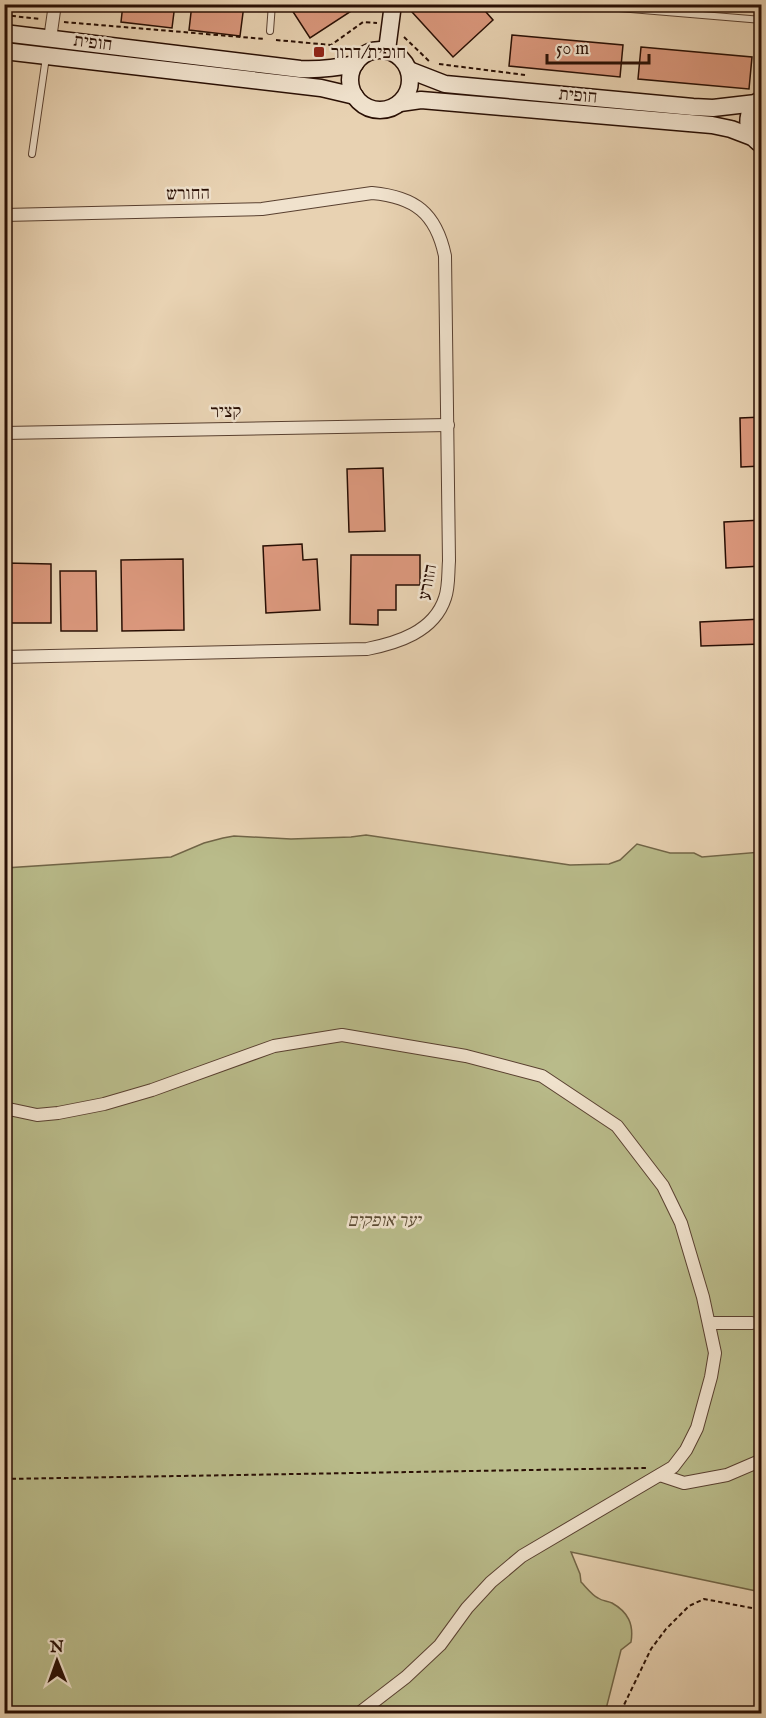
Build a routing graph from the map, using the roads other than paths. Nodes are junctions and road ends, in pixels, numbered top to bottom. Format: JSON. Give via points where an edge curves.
{"nodes":[{"id":1,"x":55,"y":4,"type":"edge"},
{"id":2,"x":272,"y":4,"type":"edge"},
{"id":3,"x":393,"y":4,"type":"edge"},
{"id":4,"x":571,"y":4,"type":"edge"},
{"id":5,"x":762,"y":20,"type":"edge"},
{"id":6,"x":270,"y":31,"type":"dead end"},
{"id":7,"x":4,"y":33,"type":"edge"},
{"id":8,"x":51,"y":39,"type":"junction"},
{"id":9,"x":387,"y":50,"type":"junction"},
{"id":10,"x":4,"y":51,"type":"edge"},
{"id":11,"x":46,"y":56,"type":"junction"},
{"id":12,"x":355,"y":64,"type":"junction"},
{"id":13,"x":409,"y":70,"type":"junction"},
{"id":14,"x":355,"y":96,"type":"junction"},
{"id":15,"x":759,"y":101,"type":"edge"},
{"id":16,"x":400,"y":103,"type":"junction"},
{"id":17,"x":757,"y":141,"type":"edge"},
{"id":18,"x":32,"y":154,"type":"dead end"},
{"id":19,"x":372,"y":193,"type":"joint"},
{"id":20,"x":4,"y":215,"type":"edge"},
{"id":21,"x":448,"y":425,"type":"junction"},
{"id":22,"x":4,"y":433,"type":"edge"},
{"id":23,"x":4,"y":657,"type":"edge"},
{"id":24,"x":4,"y":1108,"type":"edge"},
{"id":25,"x":708,"y":1323,"type":"junction"},
{"id":26,"x":752,"y":1323,"type":"dead end"},
{"id":27,"x":762,"y":1460,"type":"edge"},
{"id":28,"x":660,"y":1475,"type":"junction"},
{"id":29,"x":358,"y":1713,"type":"edge"}],
"edges":[{"from":1,"to":8,"type":"street"},
{"from":2,"to":6,"type":"lane"},
{"from":3,"to":9,"type":"main road"},
{"from":4,"to":5,"type":"lane"},
{"from":7,"to":8,"type":"main road","name":"חופית"},
{"from":8,"to":12,"type":"main road","name":"חופית","via":[[309,69]]},
{"from":9,"to":12,"type":"main road","via":[[372,51]]},
{"from":9,"to":13,"type":"main road","via":[[397,54]]},
{"from":10,"to":11,"type":"main road","name":"חופית"},
{"from":11,"to":14,"type":"main road","name":"חופית","via":[[321,88]]},
{"from":11,"to":18,"type":"lane"},
{"from":12,"to":14,"type":"main road","via":[[350,80]]},
{"from":13,"to":15,"type":"main road","name":"חופית","via":[[445,84],[693,107]]},
{"from":13,"to":16,"type":"main road","via":[[410,88]]},
{"from":14,"to":16,"type":"main road","via":[[362,104],[381,110]]},
{"from":15,"to":17,"type":"main road","via":[[748,119],[748,128]]},
{"from":16,"to":17,"type":"main road","name":"חופית","via":[[421,100],[712,125]]},
{"from":19,"to":20,"type":"street","name":"החורש","via":[[262,209]]},
{"from":19,"to":21,"type":"street","name":"הזורע","via":[[388,194],[421,208],[442,241],[446,255]]},
{"from":21,"to":22,"type":"street","name":"קציר"},
{"from":21,"to":23,"type":"street","name":"הזורע","via":[[446,597],[439,612],[408,638],[367,650]]},
{"from":24,"to":25,"type":"street","via":[[37,1115],[104,1104],[274,1046],[342,1035],[466,1056],[542,1076],[617,1126],[663,1186],[681,1223]]},
{"from":25,"to":26,"type":"street"},
{"from":25,"to":28,"type":"street","via":[[714,1353],[697,1428],[687,1450]]},
{"from":27,"to":28,"type":"street","via":[[727,1476],[684,1483]]},
{"from":28,"to":29,"type":"street","via":[[522,1556],[467,1608],[440,1645]]}]}
